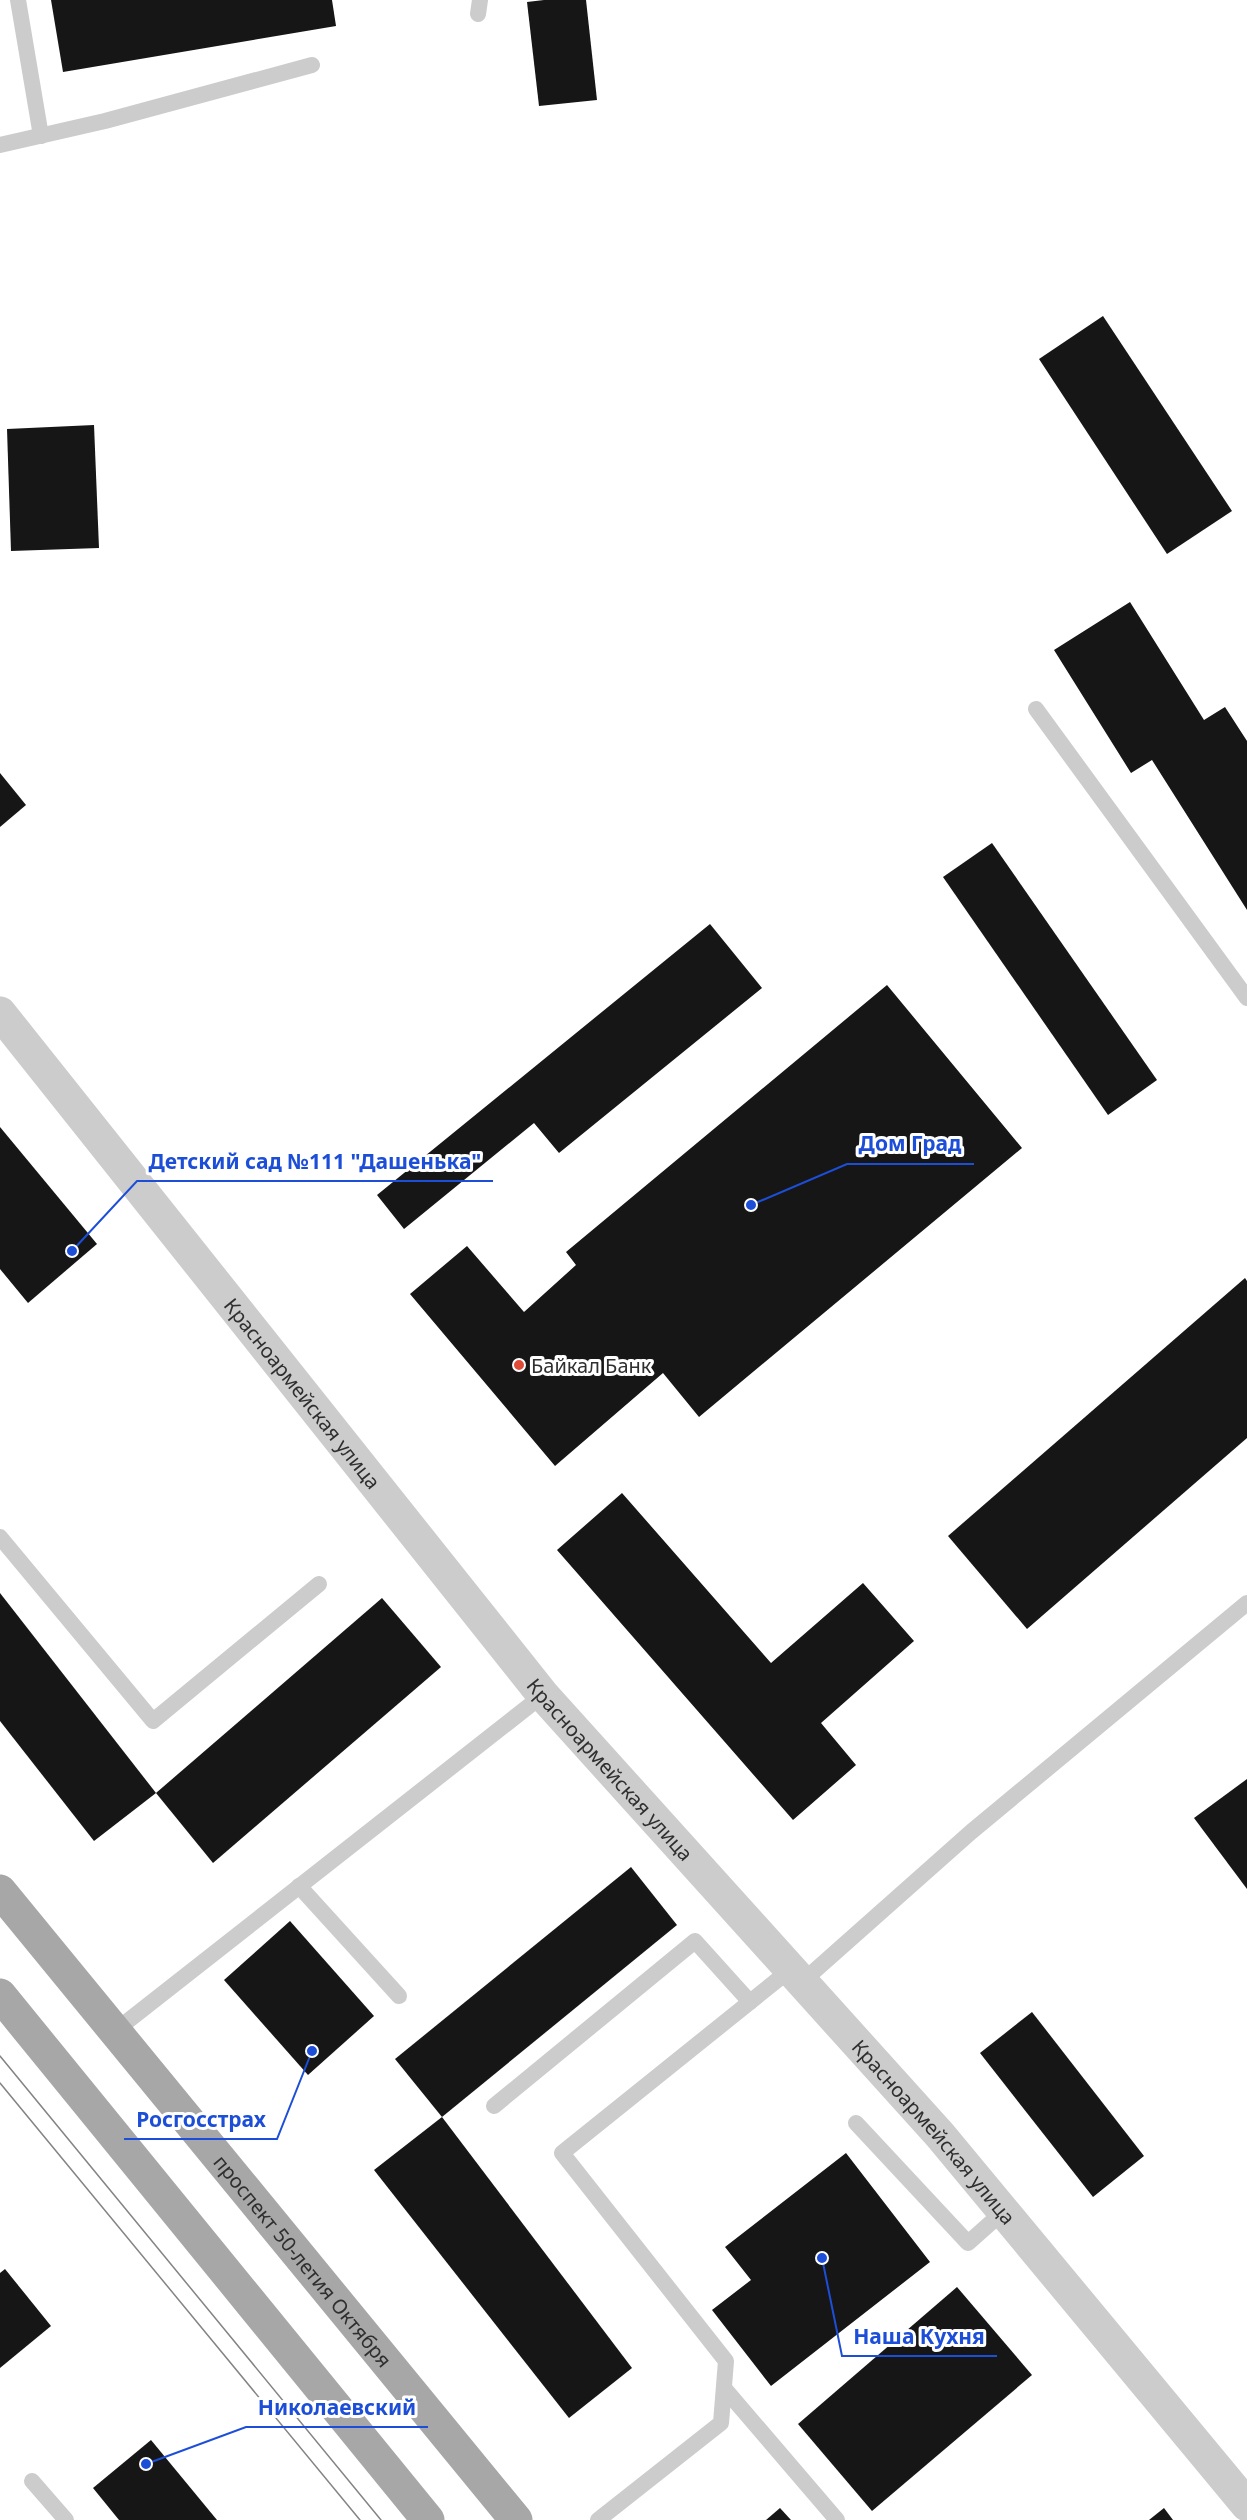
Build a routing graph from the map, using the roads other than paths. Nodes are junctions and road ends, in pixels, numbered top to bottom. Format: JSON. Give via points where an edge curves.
{"nodes":[{"id":1,"x":18,"y":0,"type":"edge"},
{"id":2,"x":312,"y":65,"type":"dead end"},
{"id":3,"x":41,"y":136,"type":"junction"},
{"id":4,"x":0,"y":145,"type":"edge"},
{"id":5,"x":1036,"y":709,"type":"dead end"},
{"id":6,"x":1247,"y":998,"type":"edge"},
{"id":7,"x":0,"y":1013,"type":"edge"},
{"id":8,"x":0,"y":1537,"type":"edge"},
{"id":9,"x":319,"y":1584,"type":"dead end"},
{"id":10,"x":1247,"y":1604,"type":"edge"},
{"id":11,"x":543,"y":1695,"type":"junction"},
{"id":12,"x":299,"y":1886,"type":"junction"},
{"id":13,"x":0,"y":1891,"type":"edge"},
{"id":14,"x":796,"y":1976,"type":"junction"},
{"id":15,"x":0,"y":1995,"type":"edge"},
{"id":16,"x":399,"y":1996,"type":"dead end"},
{"id":17,"x":750,"y":2002,"type":"junction"},
{"id":18,"x":115,"y":2031,"type":"junction"},
{"id":19,"x":494,"y":2106,"type":"dead end"},
{"id":20,"x":856,"y":2123,"type":"dead end"},
{"id":21,"x":1004,"y":2211,"type":"junction"},
{"id":22,"x":724,"y":2388,"type":"junction"},
{"id":23,"x":32,"y":2481,"type":"dead end"},
{"id":24,"x":1247,"y":2505,"type":"edge"},
{"id":25,"x":66,"y":2520,"type":"edge"},
{"id":26,"x":429,"y":2520,"type":"edge"},
{"id":27,"x":516,"y":2520,"type":"edge"},
{"id":28,"x":598,"y":2520,"type":"edge"},
{"id":29,"x":837,"y":2520,"type":"edge"}],
"edges":[{"from":1,"to":3,"type":"lane"},
{"from":2,"to":3,"type":"lane"},
{"from":3,"to":4,"type":"lane"},
{"from":5,"to":6,"type":"lane"},
{"from":7,"to":11,"type":"street","name":"Красноармейская улица"},
{"from":8,"to":9,"type":"lane","via":[[153,1721]]},
{"from":10,"to":14,"type":"lane"},
{"from":11,"to":12,"type":"lane"},
{"from":11,"to":14,"type":"street","name":"Красноармейская улица"},
{"from":12,"to":16,"type":"lane"},
{"from":12,"to":18,"type":"lane"},
{"from":13,"to":18,"type":"main road","name":"проспект 50-летия Октября"},
{"from":14,"to":17,"type":"lane"},
{"from":14,"to":21,"type":"street","name":"Красноармейская улица"},
{"from":15,"to":26,"type":"main road"},
{"from":17,"to":19,"type":"lane","via":[[695,1941]]},
{"from":17,"to":22,"type":"lane","via":[[562,2153],[726,2361]]},
{"from":18,"to":27,"type":"main road","name":"проспект 50-летия Октября"},
{"from":20,"to":21,"type":"lane","via":[[968,2243]]},
{"from":21,"to":24,"type":"street","name":"Красноармейская улица"},
{"from":22,"to":28,"type":"lane","via":[[721,2423]]},
{"from":22,"to":29,"type":"lane"},
{"from":23,"to":25,"type":"lane"}]}
